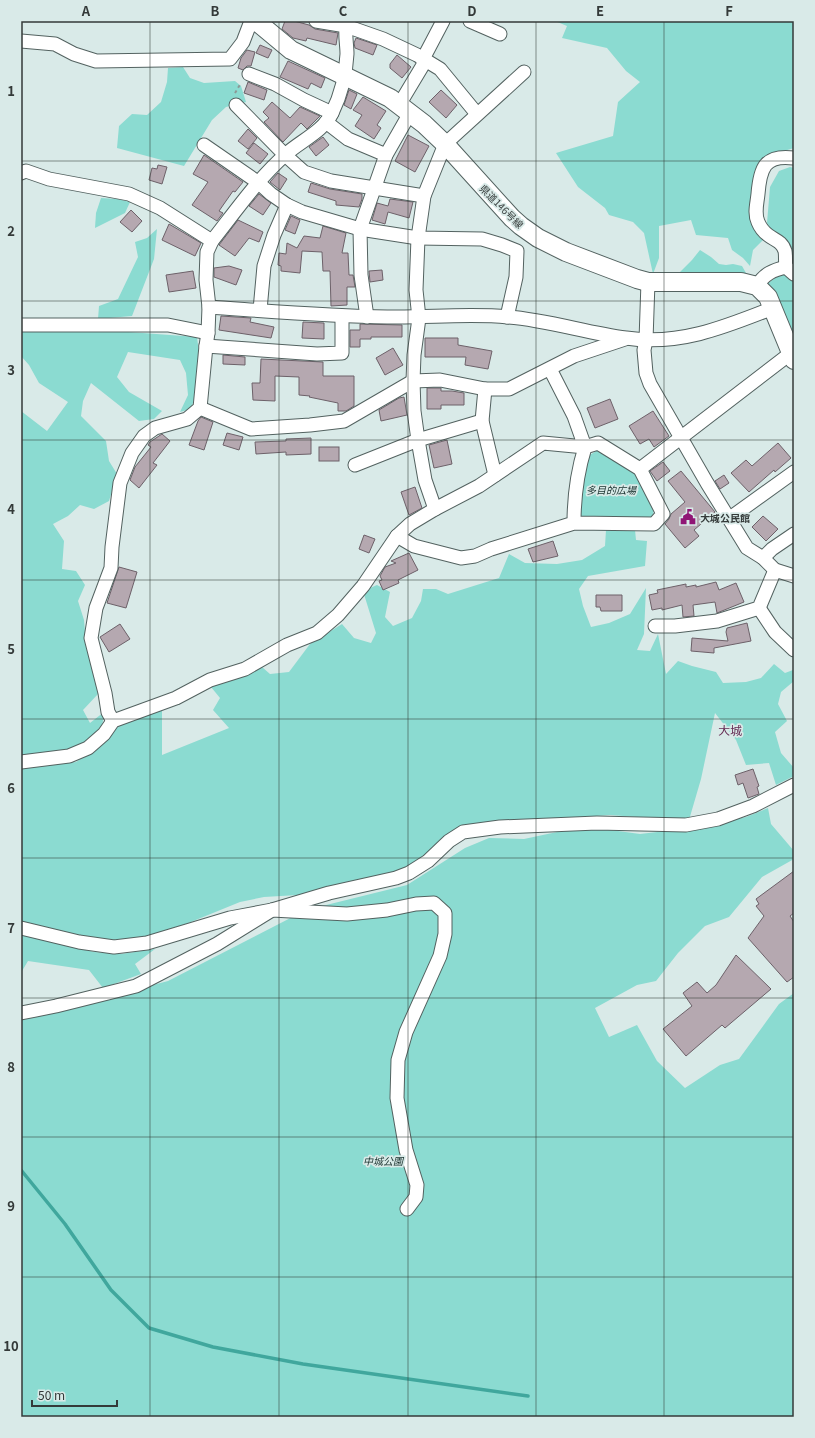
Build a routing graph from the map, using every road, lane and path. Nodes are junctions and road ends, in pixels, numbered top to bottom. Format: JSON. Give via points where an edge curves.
{"nodes":[{"id":1,"x":251,"y":21,"type":"edge"},
{"id":2,"x":256,"y":21,"type":"edge"},
{"id":3,"x":316,"y":21,"type":"edge"},
{"id":4,"x":442,"y":21,"type":"edge"},
{"id":5,"x":470,"y":21,"type":"edge"},
{"id":6,"x":346,"y":24,"type":"edge"},
{"id":7,"x":500,"y":34,"type":"dead end"},
{"id":8,"x":21,"y":41,"type":"edge"},
{"id":9,"x":423,"y":59,"type":"junction"},
{"id":10,"x":524,"y":72,"type":"dead end"},
{"id":11,"x":249,"y":74,"type":"dead end"},
{"id":12,"x":345,"y":76,"type":"junction"},
{"id":13,"x":236,"y":105,"type":"dead end"},
{"id":14,"x":404,"y":109,"type":"junction"},
{"id":15,"x":478,"y":114,"type":"junction"},
{"id":16,"x":329,"y":118,"type":"junction"},
{"id":17,"x":445,"y":144,"type":"junction"},
{"id":18,"x":204,"y":145,"type":"dead end"},
{"id":19,"x":285,"y":155,"type":"junction"},
{"id":20,"x":386,"y":156,"type":"junction"},
{"id":21,"x":794,"y":158,"type":"edge"},
{"id":22,"x":21,"y":173,"type":"edge"},
{"id":23,"x":259,"y":183,"type":"junction"},
{"id":24,"x":374,"y":188,"type":"junction"},
{"id":25,"x":424,"y":196,"type":"junction"},
{"id":26,"x":287,"y":205,"type":"junction"},
{"id":27,"x":360,"y":229,"type":"junction"},
{"id":28,"x":418,"y":238,"type":"junction"},
{"id":29,"x":212,"y":241,"type":"junction"},
{"id":30,"x":790,"y":270,"type":"edge"},
{"id":31,"x":648,"y":282,"type":"junction"},
{"id":32,"x":757,"y":286,"type":"junction"},
{"id":33,"x":209,"y":307,"type":"junction"},
{"id":34,"x":773,"y":308,"type":"junction"},
{"id":35,"x":260,"y":310,"type":"junction"},
{"id":36,"x":342,"y":316,"type":"junction"},
{"id":37,"x":507,"y":316,"type":"junction"},
{"id":38,"x":367,"y":317,"type":"junction"},
{"id":39,"x":419,"y":318,"type":"junction"},
{"id":40,"x":21,"y":325,"type":"edge"},
{"id":41,"x":627,"y":338,"type":"junction"},
{"id":42,"x":207,"y":339,"type":"junction"},
{"id":43,"x":646,"y":340,"type":"junction"},
{"id":44,"x":793,"y":356,"type":"edge"},
{"id":45,"x":550,"y":369,"type":"junction"},
{"id":46,"x":413,"y":381,"type":"junction"},
{"id":47,"x":485,"y":389,"type":"junction"},
{"id":48,"x":200,"y":408,"type":"junction"},
{"id":49,"x":482,"y":421,"type":"junction"},
{"id":50,"x":682,"y":437,"type":"junction"},
{"id":51,"x":418,"y":440,"type":"junction"},
{"id":52,"x":585,"y":447,"type":"junction"},
{"id":53,"x":355,"y":464,"type":"dead end"},
{"id":54,"x":640,"y":469,"type":"junction"},
{"id":55,"x":794,"y":472,"type":"edge"},
{"id":56,"x":495,"y":475,"type":"junction"},
{"id":57,"x":435,"y":509,"type":"junction"},
{"id":58,"x":730,"y":518,"type":"junction"},
{"id":59,"x":574,"y":523,"type":"junction"},
{"id":60,"x":794,"y":534,"type":"edge"},
{"id":61,"x":397,"y":536,"type":"junction"},
{"id":62,"x":763,"y":558,"type":"junction"},
{"id":63,"x":775,"y":570,"type":"junction"},
{"id":64,"x":794,"y":576,"type":"edge"},
{"id":65,"x":759,"y":608,"type":"junction"},
{"id":66,"x":655,"y":626,"type":"dead end"},
{"id":67,"x":794,"y":650,"type":"edge"},
{"id":68,"x":113,"y":721,"type":"junction"},
{"id":69,"x":21,"y":762,"type":"edge"},
{"id":70,"x":794,"y":785,"type":"edge"},
{"id":71,"x":272,"y":910,"type":"junction"},
{"id":72,"x":21,"y":928,"type":"edge"},
{"id":73,"x":21,"y":1013,"type":"edge"},
{"id":74,"x":407,"y":1209,"type":"dead end"}],
"edges":[{"from":1,"to":8,"type":"street","via":[[243,42],[230,59],[96,61],[55,44]]},
{"from":2,"to":12,"type":"main road","name":"県道146号線","via":[[291,50]]},
{"from":3,"to":6,"type":"street"},
{"from":4,"to":9,"type":"street"},
{"from":5,"to":7,"type":"street"},
{"from":6,"to":9,"type":"street"},
{"from":6,"to":12,"type":"street"},
{"from":9,"to":14,"type":"street","via":[[423,65]]},
{"from":9,"to":15,"type":"street","via":[[440,69]]},
{"from":10,"to":15,"type":"street"},
{"from":11,"to":16,"type":"street","via":[[275,84]]},
{"from":12,"to":14,"type":"main road","name":"県道146号線","via":[[390,98]]},
{"from":12,"to":16,"type":"street"},
{"from":13,"to":19,"type":"street"},
{"from":14,"to":17,"type":"main road","name":"県道146号線"},
{"from":14,"to":20,"type":"street"},
{"from":15,"to":17,"type":"street"},
{"from":16,"to":19,"type":"street","via":[[312,135]]},
{"from":16,"to":20,"type":"street","via":[[348,139]]},
{"from":17,"to":25,"type":"street"},
{"from":17,"to":31,"type":"main road","name":"県道146号線","via":[[512,218],[538,238],[566,252]]},
{"from":18,"to":23,"type":"street"},
{"from":19,"to":23,"type":"street"},
{"from":19,"to":24,"type":"street","via":[[304,172],[331,181]]},
{"from":20,"to":24,"type":"street"},
{"from":21,"to":30,"type":"street","via":[[783,156],[765,165],[760,175],[756,211],[758,221],[767,235],[780,242],[785,250]]},
{"from":22,"to":29,"type":"street","via":[[26,171],[49,179],[129,194],[160,208]]},
{"from":23,"to":26,"type":"street"},
{"from":23,"to":29,"type":"street"},
{"from":24,"to":25,"type":"street"},
{"from":24,"to":27,"type":"street"},
{"from":25,"to":28,"type":"street"},
{"from":26,"to":27,"type":"street"},
{"from":26,"to":35,"type":"street","via":[[264,266]]},
{"from":27,"to":28,"type":"street"},
{"from":27,"to":38,"type":"street","via":[[361,275]]},
{"from":28,"to":37,"type":"street","via":[[482,240],[517,251],[516,277]]},
{"from":28,"to":39,"type":"street","via":[[416,290]]},
{"from":29,"to":33,"type":"street","via":[[207,252],[206,280]]},
{"from":30,"to":32,"type":"street","via":[[766,274]]},
{"from":31,"to":32,"type":"main road","name":"県道146号線","via":[[741,282]]},
{"from":31,"to":43,"type":"street"},
{"from":32,"to":34,"type":"main road","via":[[768,297]]},
{"from":33,"to":35,"type":"street"},
{"from":33,"to":42,"type":"street"},
{"from":34,"to":43,"type":"street","via":[[723,328],[688,337]]},
{"from":34,"to":44,"type":"main road"},
{"from":35,"to":36,"type":"street"},
{"from":36,"to":38,"type":"street"},
{"from":36,"to":42,"type":"street","via":[[342,353],[302,353]]},
{"from":37,"to":39,"type":"street","via":[[446,315]]},
{"from":37,"to":41,"type":"street"},
{"from":38,"to":39,"type":"street"},
{"from":39,"to":46,"type":"street"},
{"from":40,"to":42,"type":"street","via":[[168,325]]},
{"from":41,"to":43,"type":"street"},
{"from":41,"to":45,"type":"street","via":[[574,356]]},
{"from":42,"to":48,"type":"street"},
{"from":43,"to":50,"type":"street","via":[[646,373],[650,384]]},
{"from":44,"to":50,"type":"street"},
{"from":45,"to":47,"type":"street","via":[[509,389]]},
{"from":45,"to":52,"type":"street","via":[[574,416]]},
{"from":46,"to":47,"type":"street","via":[[440,380]]},
{"from":46,"to":48,"type":"street","via":[[344,422],[251,429]]},
{"from":46,"to":51,"type":"street"},
{"from":47,"to":49,"type":"street"},
{"from":48,"to":68,"type":"street","via":[[187,419],[155,428],[144,436],[132,453],[120,483],[111,568],[96,608],[91,638],[108,712]]},
{"from":49,"to":51,"type":"street"},
{"from":49,"to":56,"type":"street"},
{"from":50,"to":54,"type":"street"},
{"from":50,"to":58,"type":"street"},
{"from":51,"to":53,"type":"street"},
{"from":51,"to":57,"type":"street","via":[[425,480]]},
{"from":52,"to":54,"type":"street","via":[[598,443]]},
{"from":52,"to":56,"type":"street","via":[[543,443]]},
{"from":52,"to":59,"type":"street","via":[[574,494]]},
{"from":54,"to":59,"type":"street","via":[[663,514],[654,524]]},
{"from":55,"to":58,"type":"street"},
{"from":56,"to":57,"type":"street"},
{"from":57,"to":61,"type":"street","via":[[410,524]]},
{"from":58,"to":62,"type":"street","via":[[747,548]]},
{"from":59,"to":61,"type":"street","via":[[475,556],[461,558],[414,546]]},
{"from":60,"to":62,"type":"street"},
{"from":61,"to":68,"type":"street","via":[[364,586],[338,615],[317,633],[287,645],[245,669],[210,680],[176,698]]},
{"from":62,"to":63,"type":"street"},
{"from":63,"to":64,"type":"street"},
{"from":63,"to":65,"type":"street"},
{"from":65,"to":66,"type":"street","via":[[717,621]]},
{"from":65,"to":67,"type":"street","via":[[775,632]]},
{"from":68,"to":69,"type":"street","via":[[104,734],[88,748],[69,756]]},
{"from":70,"to":71,"type":"street","via":[[753,806],[718,819],[686,825],[597,823],[500,827],[463,832],[409,873]]},
{"from":71,"to":72,"type":"street","via":[[230,918],[147,943],[114,947],[79,942]]},
{"from":71,"to":73,"type":"street","via":[[217,944],[136,986]]},
{"from":71,"to":74,"type":"street","via":[[347,914],[434,903],[445,913],[445,934],[440,956],[406,1032],[398,1060],[397,1098],[406,1150],[417,1185],[416,1197]]}]}
